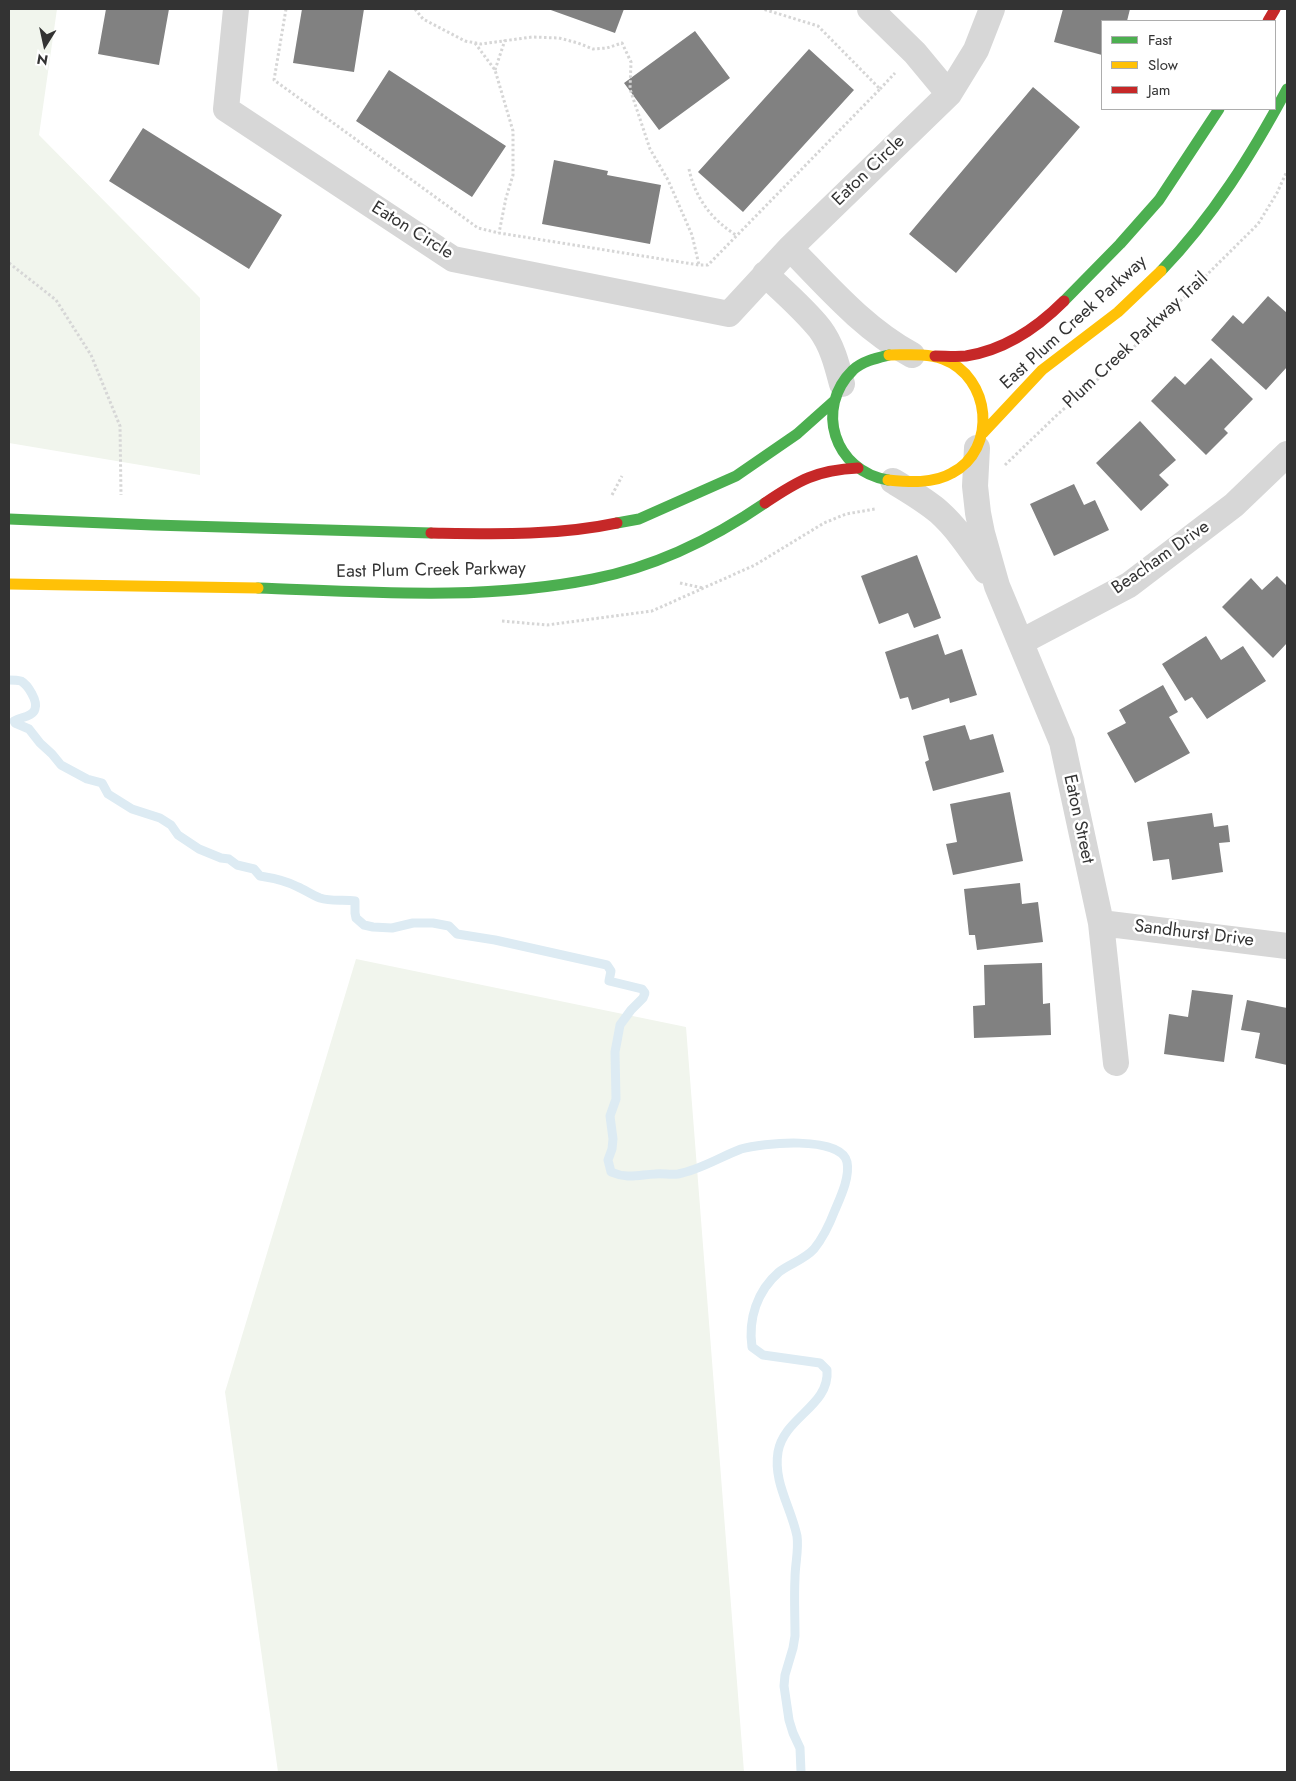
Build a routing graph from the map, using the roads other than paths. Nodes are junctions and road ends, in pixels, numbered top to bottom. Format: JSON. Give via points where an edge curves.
{"nodes":[{"id":1,"x":236,"y":9,"type":"edge"},
{"id":2,"x":870,"y":9,"type":"edge"},
{"id":3,"x":992,"y":9,"type":"edge"},
{"id":4,"x":1276,"y":9,"type":"edge"},
{"id":5,"x":1269,"y":20,"type":"edge"},
{"id":6,"x":1287,"y":89,"type":"edge"},
{"id":7,"x":949,"y":94,"type":"junction"},
{"id":8,"x":1276,"y":109,"type":"edge"},
{"id":9,"x":1218,"y":110,"type":"edge"},
{"id":10,"x":1276,"y":110,"type":"edge"},
{"id":11,"x":790,"y":248,"type":"junction"},
{"id":12,"x":765,"y":274,"type":"junction"},
{"id":13,"x":922,"y":356,"type":"junction"},
{"id":14,"x":838,"y":392,"type":"junction"},
{"id":15,"x":980,"y":440,"type":"junction"},
{"id":16,"x":1287,"y":454,"type":"edge"},
{"id":17,"x":858,"y":468,"type":"junction"},
{"id":18,"x":893,"y":481,"type":"junction"},
{"id":19,"x":9,"y":518,"type":"edge"},
{"id":20,"x":9,"y":584,"type":"edge"},
{"id":21,"x":997,"y":586,"type":"junction"},
{"id":22,"x":1022,"y":642,"type":"junction"},
{"id":23,"x":1101,"y":923,"type":"junction"},
{"id":24,"x":1287,"y":946,"type":"edge"},
{"id":25,"x":1116,"y":1063,"type":"dead end"}],
"edges":[{"from":1,"to":12,"type":"street","name":"Eaton Circle","via":[[226,109],[453,259],[729,314]]},
{"from":2,"to":7,"type":"street","via":[[915,53]]},
{"from":3,"to":7,"type":"street","name":"Eaton Circle","via":[[976,50]]},
{"from":4,"to":5,"type":"main road"},
{"from":6,"to":8,"type":"main road","name":"East Plum Creek Parkway"},
{"from":7,"to":11,"type":"street","name":"Eaton Circle"},
{"from":9,"to":13,"type":"main road","name":"East Plum Creek Parkway","via":[[1159,200],[1088,278],[1029,331],[1005,345],[966,356]]},
{"from":10,"to":15,"type":"main road","name":"East Plum Creek Parkway","via":[[1232,181],[1196,230],[1158,273],[1125,306],[1027,384]]},
{"from":11,"to":12,"type":"street","name":"Eaton Circle"},
{"from":11,"to":13,"type":"street","via":[[850,310],[885,339]]},
{"from":12,"to":14,"type":"street","via":[[820,330],[833,352]]},
{"from":13,"to":14,"type":"main road","via":[[889,355],[870,360],[854,370]]},
{"from":13,"to":15,"type":"main road","via":[[948,361],[974,383],[984,415]]},
{"from":14,"to":17,"type":"main road","via":[[832,419],[836,438],[844,455]]},
{"from":14,"to":19,"type":"main road","name":"East Plum Creek Parkway","via":[[797,434],[736,476],[639,519],[595,528],[485,534]]},
{"from":15,"to":18,"type":"main road","via":[[967,462],[953,473],[920,482]]},
{"from":15,"to":21,"type":"street","name":"Eaton Street","via":[[975,486],[978,513]]},
{"from":16,"to":22,"type":"street","name":"Beacham Drive","via":[[1234,505],[1129,585]]},
{"from":17,"to":18,"type":"main road","via":[[874,477]]},
{"from":17,"to":20,"type":"main road","name":"East Plum Creek Parkway","via":[[805,478],[747,515],[648,564],[594,579],[548,586],[488,592],[390,592]]},
{"from":18,"to":21,"type":"street","name":"Eaton Street","via":[[940,513]]},
{"from":21,"to":22,"type":"street","name":"Eaton Street"},
{"from":22,"to":23,"type":"street","name":"Eaton Street","via":[[1062,742]]},
{"from":23,"to":24,"type":"street","name":"Sandhurst Drive"},
{"from":23,"to":25,"type":"street","name":"Eaton Street"}]}
